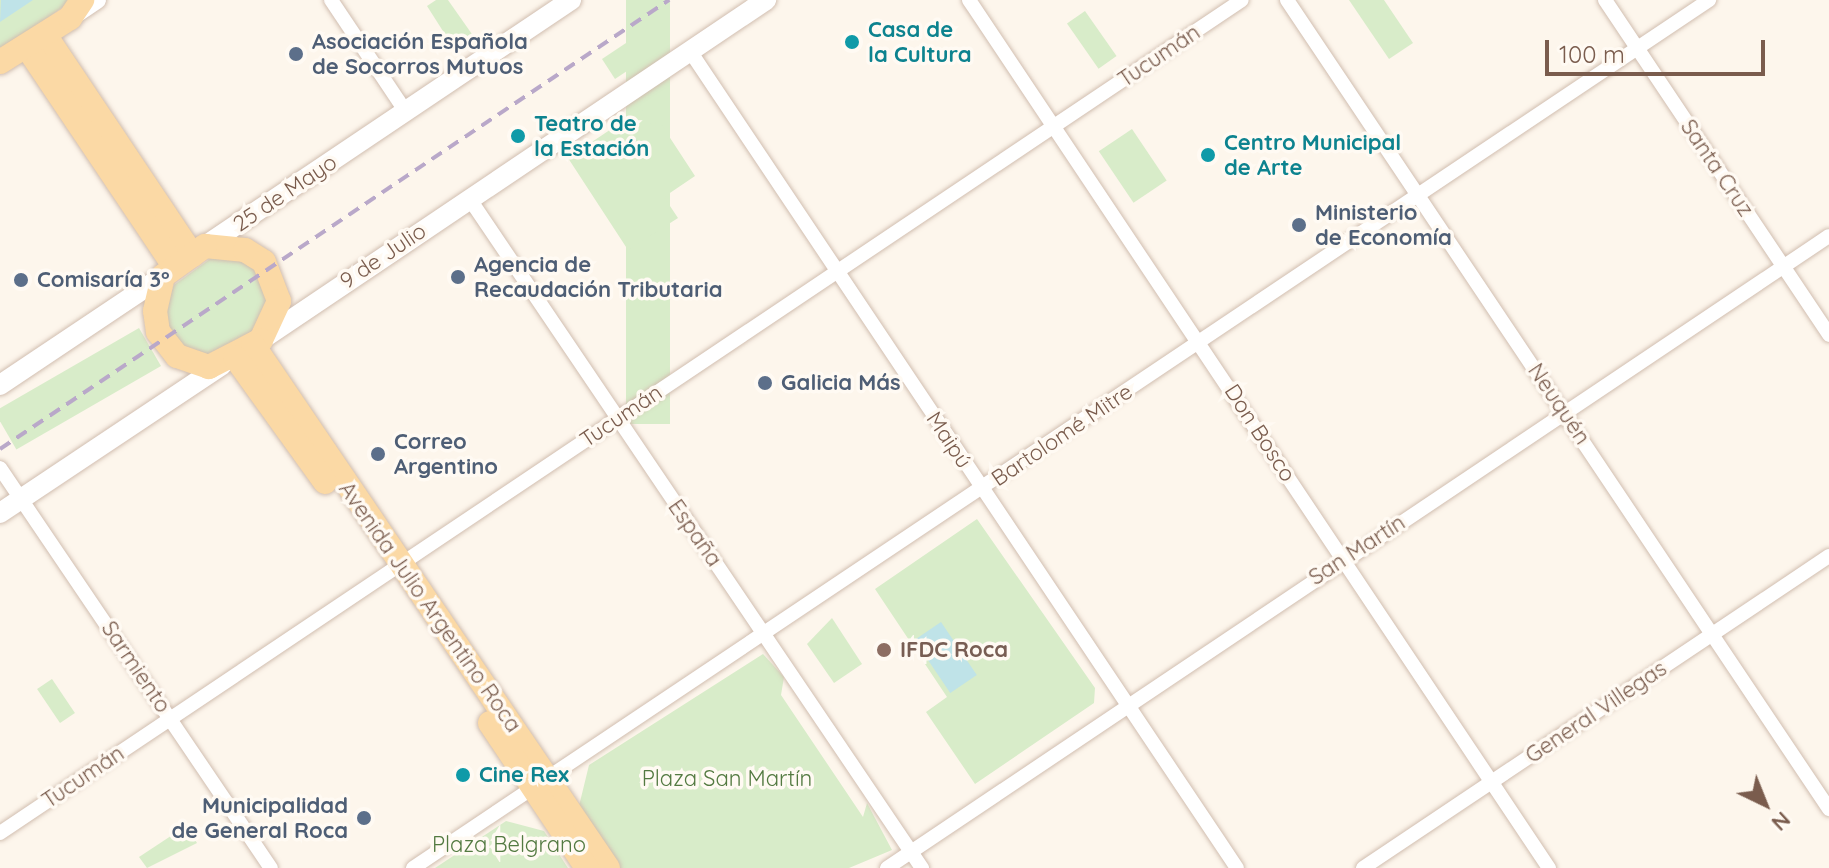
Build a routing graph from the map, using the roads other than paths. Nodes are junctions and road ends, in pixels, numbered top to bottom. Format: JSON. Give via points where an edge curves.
{"nodes":[{"id":1,"x":97,"y":0,"type":"edge"},
{"id":2,"x":331,"y":0,"type":"edge"},
{"id":3,"x":571,"y":0,"type":"edge"},
{"id":4,"x":766,"y":0,"type":"edge"},
{"id":5,"x":969,"y":0,"type":"edge"},
{"id":6,"x":1242,"y":0,"type":"edge"},
{"id":7,"x":1287,"y":0,"type":"edge"},
{"id":8,"x":1605,"y":0,"type":"edge"},
{"id":9,"x":1709,"y":0,"type":"edge"},
{"id":10,"x":76,"y":9,"type":"edge"},
{"id":11,"x":1637,"y":48,"type":"junction"},
{"id":12,"x":690,"y":51,"type":"junction"},
{"id":13,"x":16,"y":54,"type":"edge"},
{"id":14,"x":406,"y":112,"type":"junction"},
{"id":15,"x":1053,"y":127,"type":"junction"},
{"id":16,"x":1419,"y":193,"type":"junction"},
{"id":17,"x":469,"y":198,"type":"junction"},
{"id":18,"x":1829,"y":236,"type":"edge"},
{"id":19,"x":184,"y":261,"type":"junction"},
{"id":20,"x":1783,"y":267,"type":"junction"},
{"id":21,"x":835,"y":272,"type":"junction"},
{"id":22,"x":1829,"y":335,"type":"edge"},
{"id":23,"x":1200,"y":342,"type":"junction"},
{"id":24,"x":243,"y":352,"type":"junction"},
{"id":25,"x":0,"y":385,"type":"edge"},
{"id":26,"x":1565,"y":413,"type":"junction"},
{"id":27,"x":617,"y":419,"type":"junction"},
{"id":28,"x":0,"y":468,"type":"edge"},
{"id":29,"x":983,"y":489,"type":"junction"},
{"id":30,"x":21,"y":499,"type":"junction"},
{"id":31,"x":0,"y":512,"type":"edge"},
{"id":32,"x":1829,"y":556,"type":"edge"},
{"id":33,"x":1343,"y":559,"type":"junction"},
{"id":34,"x":395,"y":568,"type":"junction"},
{"id":35,"x":765,"y":633,"type":"junction"},
{"id":36,"x":1713,"y":633,"type":"junction"},
{"id":37,"x":1126,"y":704,"type":"junction"},
{"id":38,"x":171,"y":718,"type":"junction"},
{"id":39,"x":1492,"y":782,"type":"junction"},
{"id":40,"x":542,"y":784,"type":"junction"},
{"id":41,"x":1829,"y":809,"type":"edge"},
{"id":42,"x":0,"y":833,"type":"edge"},
{"id":43,"x":911,"y":852,"type":"junction"},
{"id":44,"x":271,"y":868,"type":"edge"},
{"id":45,"x":413,"y":868,"type":"edge"},
{"id":46,"x":587,"y":868,"type":"edge"},
{"id":47,"x":608,"y":868,"type":"edge"},
{"id":48,"x":887,"y":868,"type":"edge"},
{"id":49,"x":922,"y":868,"type":"edge"},
{"id":50,"x":1237,"y":868,"type":"edge"},
{"id":51,"x":1363,"y":868,"type":"edge"},
{"id":52,"x":1549,"y":868,"type":"edge"}],
"edges":[{"from":1,"to":10,"type":"street"},
{"from":2,"to":14,"type":"street"},
{"from":3,"to":14,"type":"main road","name":"25 de Mayo"},
{"from":4,"to":12,"type":"main road","name":"9 de Julio"},
{"from":5,"to":15,"type":"street","name":"Don Bosco"},
{"from":6,"to":15,"type":"street","name":"Tucumán"},
{"from":7,"to":16,"type":"street","name":"Neuquén"},
{"from":8,"to":11,"type":"street","name":"Santa Cruz"},
{"from":9,"to":11,"type":"street","name":"Bartolomé Mitre"},
{"from":10,"to":13,"type":"main road"},
{"from":11,"to":16,"type":"street","name":"Bartolomé Mitre"},
{"from":11,"to":20,"type":"street","name":"Santa Cruz"},
{"from":12,"to":17,"type":"main road","name":"9 de Julio"},
{"from":12,"to":21,"type":"street","name":"Maipú"},
{"from":13,"to":19,"type":"main road"},
{"from":14,"to":19,"type":"main road","name":"25 de Mayo"},
{"from":15,"to":21,"type":"street","name":"Tucumán"},
{"from":15,"to":23,"type":"street","name":"Don Bosco"},
{"from":16,"to":23,"type":"street","name":"Bartolomé Mitre"},
{"from":16,"to":26,"type":"street","name":"Neuquén"},
{"from":17,"to":24,"type":"main road","name":"9 de Julio"},
{"from":17,"to":27,"type":"street","name":"España"},
{"from":18,"to":20,"type":"street","name":"San Martín"},
{"from":19,"to":24,"type":"main road","via":[[155,311],[163,340],[187,362]]},
{"from":19,"to":24,"type":"main road","via":[[245,250],[270,269],[279,301]]},
{"from":19,"to":25,"type":"main road","name":"25 de Mayo"},
{"from":20,"to":22,"type":"street","name":"Santa Cruz"},
{"from":20,"to":26,"type":"street","name":"San Martín"},
{"from":21,"to":27,"type":"street","name":"Tucumán"},
{"from":21,"to":29,"type":"street","name":"Maipú"},
{"from":23,"to":29,"type":"street","name":"Bartolomé Mitre"},
{"from":23,"to":33,"type":"street","name":"Don Bosco"},
{"from":24,"to":30,"type":"main road","name":"9 de Julio"},
{"from":24,"to":34,"type":"main road","name":"Avenida Julio Argentino Roca"},
{"from":26,"to":33,"type":"street","name":"San Martín"},
{"from":26,"to":36,"type":"street","name":"Neuquén"},
{"from":27,"to":34,"type":"street","name":"Tucumán"},
{"from":27,"to":35,"type":"street","name":"España"},
{"from":28,"to":30,"type":"street","name":"Sarmiento"},
{"from":29,"to":35,"type":"street","name":"Bartolomé Mitre"},
{"from":29,"to":37,"type":"street","name":"Maipú"},
{"from":30,"to":31,"type":"main road","name":"9 de Julio"},
{"from":30,"to":38,"type":"street","name":"Sarmiento"},
{"from":32,"to":36,"type":"street","name":"General Villegas"},
{"from":33,"to":37,"type":"street","name":"San Martín"},
{"from":33,"to":39,"type":"street","name":"Don Bosco"},
{"from":34,"to":38,"type":"street","name":"Tucumán"},
{"from":34,"to":40,"type":"main road","name":"Avenida Julio Argentino Roca"},
{"from":35,"to":40,"type":"street","name":"Bartolomé Mitre"},
{"from":35,"to":43,"type":"street","name":"España"},
{"from":36,"to":39,"type":"street","name":"General Villegas"},
{"from":36,"to":41,"type":"street","name":"Neuquén"},
{"from":37,"to":43,"type":"street","name":"San Martín"},
{"from":37,"to":50,"type":"street","name":"Maipú"},
{"from":38,"to":42,"type":"street","name":"Tucumán"},
{"from":38,"to":44,"type":"street","name":"Sarmiento"},
{"from":39,"to":51,"type":"street","name":"General Villegas"},
{"from":39,"to":52,"type":"street","name":"Don Bosco"},
{"from":40,"to":45,"type":"street","name":"Bartolomé Mitre"},
{"from":40,"to":46,"type":"main road","name":"Avenida Julio Argentino Roca"},
{"from":40,"to":47,"type":"main road","name":"Avenida Julio Argentino Roca"},
{"from":43,"to":48,"type":"street","name":"San Martín"},
{"from":43,"to":49,"type":"street","name":"España"}]}
